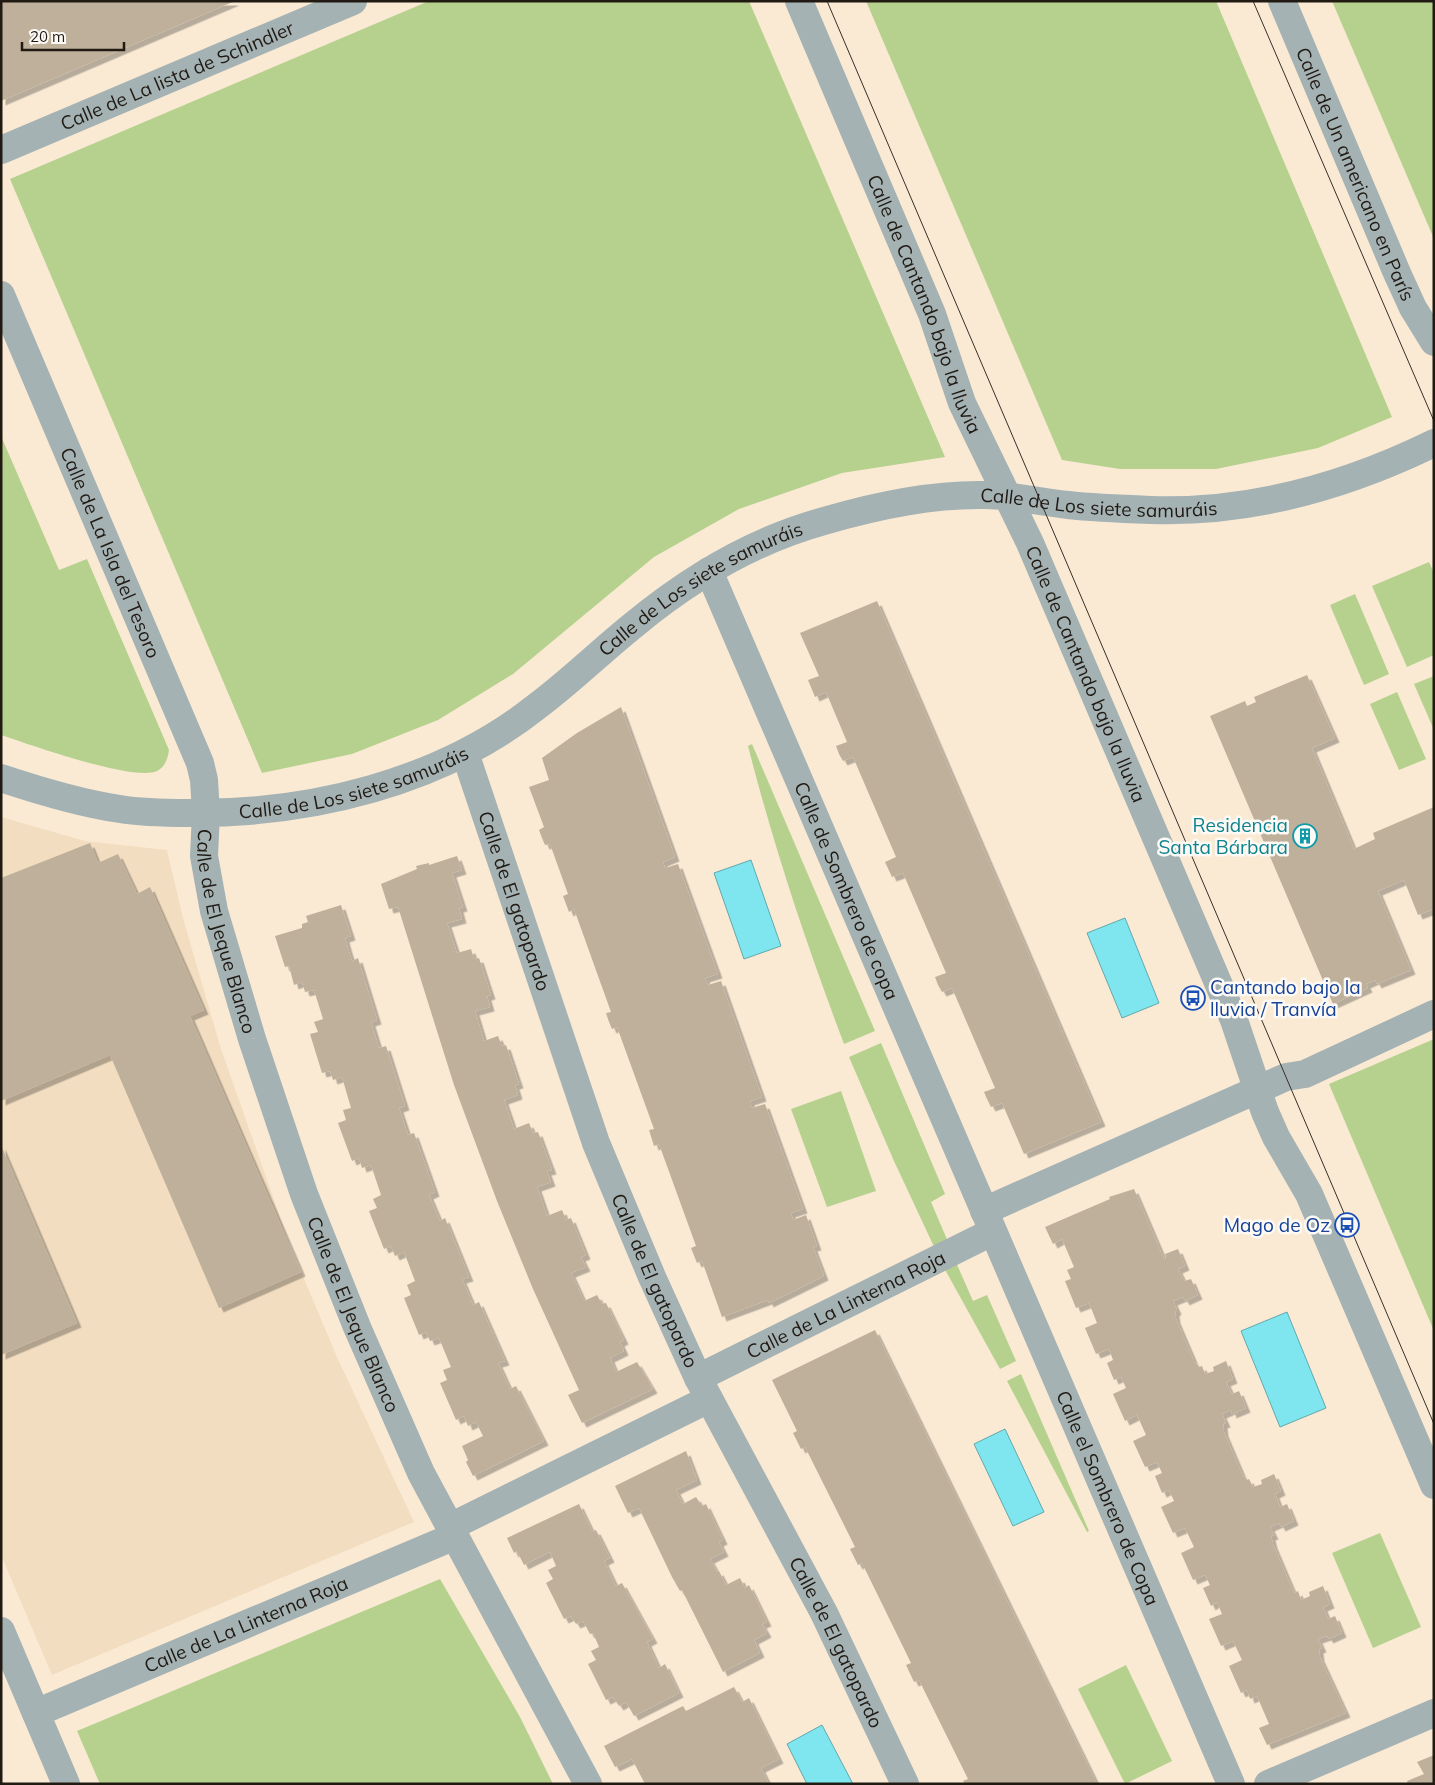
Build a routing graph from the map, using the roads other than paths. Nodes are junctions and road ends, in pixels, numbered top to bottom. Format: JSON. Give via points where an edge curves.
{"nodes":[{"id":1,"x":799,"y":1,"type":"edge"},
{"id":2,"x":1282,"y":1,"type":"edge"},
{"id":3,"x":342,"y":3,"type":"edge"},
{"id":4,"x":1,"y":150,"type":"edge"},
{"id":5,"x":1,"y":295,"type":"edge"},
{"id":6,"x":1434,"y":342,"type":"edge"},
{"id":7,"x":1434,"y":443,"type":"edge"},
{"id":8,"x":1008,"y":496,"type":"junction"},
{"id":9,"x":709,"y":570,"type":"junction"},
{"id":10,"x":465,"y":753,"type":"junction"},
{"id":11,"x":1,"y":778,"type":"edge"},
{"id":12,"x":206,"y":813,"type":"junction"},
{"id":13,"x":1434,"y":1014,"type":"edge"},
{"id":14,"x":1257,"y":1090,"type":"junction"},
{"id":15,"x":988,"y":1221,"type":"junction"},
{"id":16,"x":704,"y":1388,"type":"junction"},
{"id":17,"x":1434,"y":1485,"type":"edge"},
{"id":18,"x":453,"y":1531,"type":"junction"},
{"id":19,"x":1,"y":1631,"type":"edge"},
{"id":20,"x":36,"y":1713,"type":"junction"},
{"id":21,"x":1434,"y":1713,"type":"edge"},
{"id":22,"x":66,"y":1784,"type":"edge"},
{"id":23,"x":588,"y":1784,"type":"edge"},
{"id":24,"x":906,"y":1784,"type":"edge"},
{"id":25,"x":1231,"y":1784,"type":"edge"},
{"id":26,"x":1268,"y":1784,"type":"edge"}],
"edges":[{"from":1,"to":8,"type":"street","name":"Calle de Cantando bajo la lluvia","via":[[932,314],[962,403]]},
{"from":2,"to":6,"type":"street","name":"Calle de Un americano en París","via":[[1397,273]]},
{"from":3,"to":4,"type":"street","name":"Calle de La lista de Schindler"},
{"from":5,"to":12,"type":"street","name":"Calle de La Isla del Tesoro","via":[[192,742],[204,780]]},
{"from":7,"to":8,"type":"street","name":"Calle de Los siete samuráis","via":[[1327,486],[1244,505],[1152,510],[1065,505]]},
{"from":8,"to":9,"type":"street","name":"Calle de Los siete samuráis","via":[[949,497],[868,509],[776,537]]},
{"from":8,"to":14,"type":"street","name":"Calle de Cantando bajo la lluvia","via":[[1231,1012]]},
{"from":9,"to":10,"type":"street","name":"Calle de Los siete samuráis","via":[[657,606],[519,721]]},
{"from":9,"to":15,"type":"street","name":"Calle de Sombrero de copa"},
{"from":10,"to":12,"type":"street","name":"Calle de Los siete samuráis","via":[[401,779],[330,800],[272,810]]},
{"from":10,"to":16,"type":"street","name":"Calle de El gatopardo","via":[[596,1143],[652,1277]]},
{"from":11,"to":12,"type":"street","name":"Calle de Los siete samuráis","via":[[72,800],[120,809]]},
{"from":12,"to":18,"type":"street","name":"Calle de El Jeque Blanco","via":[[204,856],[214,911],[252,1039],[301,1184],[357,1327],[422,1472]]},
{"from":13,"to":14,"type":"street","name":"Calle de La Linterna Roja","via":[[1305,1074],[1286,1077]]},
{"from":14,"to":15,"type":"street","name":"Calle de La Linterna Roja"},
{"from":14,"to":17,"type":"street","name":"Calle de Cantando bajo la lluvia","via":[[1276,1137],[1309,1194]]},
{"from":15,"to":16,"type":"street","name":"Calle de La Linterna Roja"},
{"from":15,"to":25,"type":"street","name":"Calle el Sombrero de Copa"},
{"from":16,"to":18,"type":"street","name":"Calle de La Linterna Roja"},
{"from":16,"to":24,"type":"street","name":"Calle de El gatopardo","via":[[824,1613]]},
{"from":18,"to":20,"type":"street","name":"Calle de La Linterna Roja"},
{"from":18,"to":23,"type":"street","name":"Calle de El Jeque Blanco"},
{"from":19,"to":20,"type":"street"},
{"from":20,"to":22,"type":"street"},
{"from":21,"to":26,"type":"street"}]}
